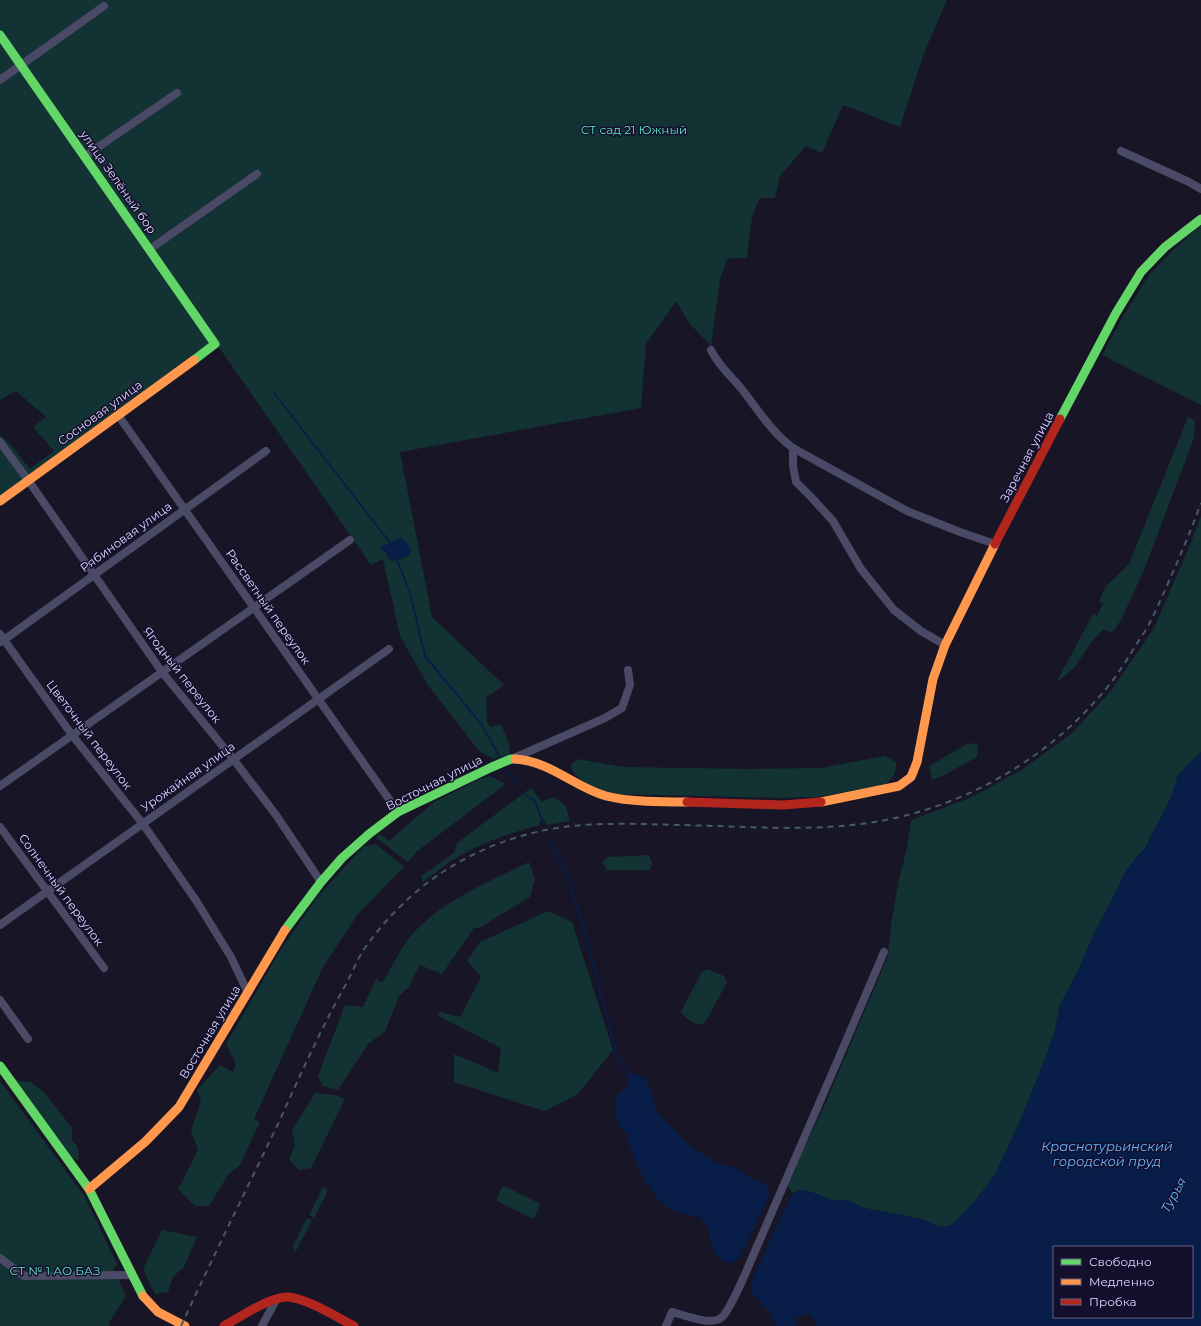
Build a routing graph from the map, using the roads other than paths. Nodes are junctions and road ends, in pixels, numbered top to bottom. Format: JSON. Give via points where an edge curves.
{"nodes":[{"id":1,"x":104,"y":6,"type":"dead end"},
{"id":2,"x":0,"y":35,"type":"edge"},
{"id":3,"x":21,"y":65,"type":"junction"},
{"id":4,"x":0,"y":80,"type":"edge"},
{"id":5,"x":177,"y":93,"type":"dead end"},
{"id":6,"x":1121,"y":151,"type":"dead end"},
{"id":7,"x":85,"y":156,"type":"junction"},
{"id":8,"x":257,"y":174,"type":"dead end"},
{"id":9,"x":1201,"y":189,"type":"edge"},
{"id":10,"x":1201,"y":219,"type":"edge"},
{"id":11,"x":150,"y":249,"type":"junction"},
{"id":12,"x":215,"y":344,"type":"joint"},
{"id":13,"x":711,"y":350,"type":"dead end"},
{"id":14,"x":118,"y":415,"type":"junction"},
{"id":15,"x":0,"y":442,"type":"edge"},
{"id":16,"x":793,"y":448,"type":"junction"},
{"id":17,"x":266,"y":451,"type":"dead end"},
{"id":18,"x":28,"y":480,"type":"junction"},
{"id":19,"x":0,"y":501,"type":"edge"},
{"id":20,"x":185,"y":510,"type":"junction"},
{"id":21,"x":350,"y":540,"type":"dead end"},
{"id":22,"x":995,"y":544,"type":"junction"},
{"id":23,"x":94,"y":575,"type":"junction"},
{"id":24,"x":254,"y":607,"type":"junction"},
{"id":25,"x":1,"y":638,"type":"edge"},
{"id":26,"x":945,"y":645,"type":"junction"},
{"id":27,"x":389,"y":649,"type":"dead end"},
{"id":28,"x":628,"y":670,"type":"dead end"},
{"id":29,"x":162,"y":672,"type":"junction"},
{"id":30,"x":319,"y":699,"type":"junction"},
{"id":31,"x":922,"y":734,"type":"joint"},
{"id":32,"x":72,"y":735,"type":"junction"},
{"id":33,"x":511,"y":759,"type":"junction"},
{"id":34,"x":234,"y":760,"type":"junction"},
{"id":35,"x":0,"y":786,"type":"edge"},
{"id":36,"x":398,"y":812,"type":"junction"},
{"id":37,"x":143,"y":824,"type":"junction"},
{"id":38,"x":0,"y":827,"type":"edge"},
{"id":39,"x":321,"y":882,"type":"junction"},
{"id":40,"x":47,"y":892,"type":"junction"},
{"id":41,"x":0,"y":925,"type":"edge"},
{"id":42,"x":884,"y":952,"type":"dead end"},
{"id":43,"x":104,"y":968,"type":"dead end"},
{"id":44,"x":248,"y":993,"type":"junction"},
{"id":45,"x":0,"y":1000,"type":"edge"},
{"id":46,"x":28,"y":1040,"type":"dead end"},
{"id":47,"x":0,"y":1066,"type":"edge"},
{"id":48,"x":89,"y":1189,"type":"junction"},
{"id":49,"x":0,"y":1258,"type":"edge"},
{"id":50,"x":132,"y":1276,"type":"junction"},
{"id":51,"x":276,"y":1300,"type":"junction"},
{"id":52,"x":183,"y":1325,"type":"edge"},
{"id":53,"x":224,"y":1326,"type":"edge"},
{"id":54,"x":262,"y":1326,"type":"edge"},
{"id":55,"x":354,"y":1326,"type":"edge"},
{"id":56,"x":666,"y":1326,"type":"edge"}],
"edges":[{"from":1,"to":3,"type":"street"},
{"from":2,"to":3,"type":"street","name":"улица Зелёный бор"},
{"from":3,"to":4,"type":"street"},
{"from":3,"to":7,"type":"street","name":"улица Зелёный бор"},
{"from":5,"to":7,"type":"street"},
{"from":6,"to":9,"type":"street"},
{"from":7,"to":11,"type":"street","name":"улица Зелёный бор"},
{"from":8,"to":11,"type":"street"},
{"from":10,"to":22,"type":"street","name":"Заречная улица","via":[[1165,247],[1141,272],[1116,313]]},
{"from":11,"to":12,"type":"street","name":"улица Зелёный бор"},
{"from":12,"to":14,"type":"street","name":"Сосновая улица"},
{"from":13,"to":16,"type":"street","via":[[716,360],[770,427]]},
{"from":14,"to":18,"type":"street","name":"Сосновая улица"},
{"from":14,"to":20,"type":"street","name":"Рассветный переулок"},
{"from":15,"to":18,"type":"street","name":"Ягодный переулок"},
{"from":16,"to":22,"type":"street","via":[[906,511]]},
{"from":16,"to":26,"type":"street","via":[[796,482],[833,521],[861,568],[894,610],[921,631]]},
{"from":17,"to":20,"type":"street","name":"Рябиновая улица"},
{"from":18,"to":19,"type":"street","name":"Сосновая улица"},
{"from":18,"to":23,"type":"street","name":"Ягодный переулок"},
{"from":20,"to":23,"type":"street","name":"Рябиновая улица"},
{"from":20,"to":24,"type":"street","name":"Рассветный переулок"},
{"from":21,"to":24,"type":"street"},
{"from":22,"to":26,"type":"street","name":"Заречная улица"},
{"from":23,"to":25,"type":"street","name":"Рябиновая улица"},
{"from":23,"to":29,"type":"street","name":"Ягодный переулок"},
{"from":24,"to":29,"type":"street"},
{"from":24,"to":30,"type":"street","name":"Рассветный переулок"},
{"from":25,"to":32,"type":"street","name":"Цветочный переулок"},
{"from":26,"to":31,"type":"street","name":"Заречная улица","via":[[934,679]]},
{"from":27,"to":30,"type":"street","name":"Урожайная улица"},
{"from":28,"to":33,"type":"street","via":[[630,685],[622,708]]},
{"from":29,"to":32,"type":"street"},
{"from":29,"to":34,"type":"street","name":"Ягодный переулок"},
{"from":30,"to":34,"type":"street","name":"Урожайная улица"},
{"from":30,"to":36,"type":"street","name":"Рассветный переулок"},
{"from":31,"to":33,"type":"street","name":"Восточная улица","via":[[917,762],[911,777],[899,786],[820,802],[783,805],[620,799],[596,793],[541,764]]},
{"from":32,"to":35,"type":"street"},
{"from":32,"to":37,"type":"street","name":"Цветочный переулок"},
{"from":33,"to":36,"type":"street","name":"Восточная улица"},
{"from":34,"to":37,"type":"street","name":"Урожайная улица"},
{"from":34,"to":39,"type":"street","name":"Ягодный переулок","via":[[276,815]]},
{"from":36,"to":39,"type":"street","name":"Восточная улица","via":[[342,858]]},
{"from":37,"to":40,"type":"street","name":"Урожайная улица"},
{"from":37,"to":44,"type":"street","name":"Цветочный переулок","via":[[197,902],[230,956]]},
{"from":38,"to":40,"type":"street","name":"Солнечный переулок"},
{"from":39,"to":44,"type":"street","name":"Восточная улица","via":[[286,928]]},
{"from":40,"to":41,"type":"street","name":"Урожайная улица"},
{"from":40,"to":43,"type":"street","name":"Солнечный переулок"},
{"from":42,"to":56,"type":"street","via":[[790,1171],[723,1317],[716,1321],[703,1320],[672,1312]]},
{"from":44,"to":48,"type":"street","name":"Восточная улица","via":[[179,1107],[145,1142]]},
{"from":45,"to":46,"type":"street"},
{"from":47,"to":48,"type":"street"},
{"from":48,"to":50,"type":"street"},
{"from":49,"to":50,"type":"street","via":[[24,1276]]},
{"from":50,"to":52,"type":"street","via":[[151,1306]]},
{"from":51,"to":53,"type":"street","via":[[255,1308]]},
{"from":51,"to":54,"type":"street"},
{"from":51,"to":55,"type":"street","via":[[286,1297],[302,1300]]}]}
